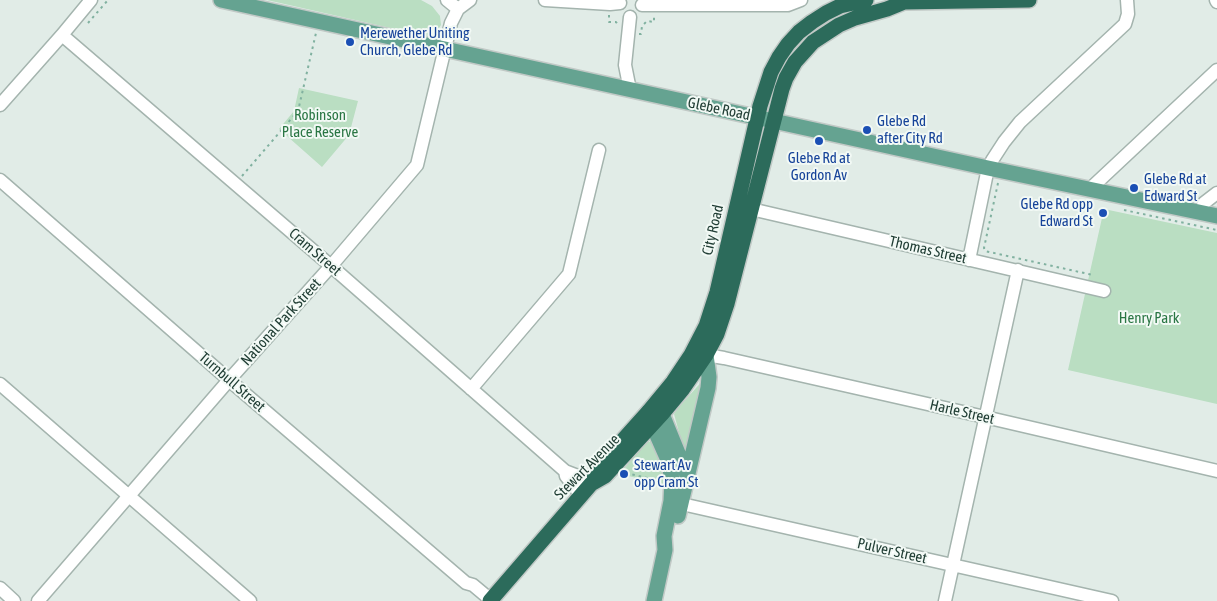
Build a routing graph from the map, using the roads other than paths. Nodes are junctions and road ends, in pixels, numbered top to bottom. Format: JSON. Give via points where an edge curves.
{"nodes":[{"id":1,"x":91,"y":0,"type":"edge"},
{"id":2,"x":221,"y":0,"type":"edge"},
{"id":3,"x":447,"y":0,"type":"edge"},
{"id":4,"x":470,"y":0,"type":"edge"},
{"id":5,"x":545,"y":0,"type":"edge"},
{"id":6,"x":801,"y":0,"type":"edge"},
{"id":7,"x":866,"y":0,"type":"edge"},
{"id":8,"x":1029,"y":0,"type":"edge"},
{"id":9,"x":1128,"y":0,"type":"edge"},
{"id":10,"x":900,"y":1,"type":"edge"},
{"id":11,"x":621,"y":2,"type":"edge"},
{"id":12,"x":641,"y":3,"type":"edge"},
{"id":13,"x":458,"y":9,"type":"junction"},
{"id":14,"x":630,"y":17,"type":"junction"},
{"id":15,"x":62,"y":35,"type":"junction"},
{"id":16,"x":445,"y":49,"type":"junction"},
{"id":17,"x":1217,"y":70,"type":"edge"},
{"id":18,"x":630,"y":90,"type":"junction"},
{"id":19,"x":0,"y":105,"type":"edge"},
{"id":20,"x":757,"y":117,"type":"junction"},
{"id":21,"x":774,"y":121,"type":"junction"},
{"id":22,"x":598,"y":150,"type":"dead end"},
{"id":23,"x":988,"y":168,"type":"junction"},
{"id":24,"x":0,"y":180,"type":"edge"},
{"id":25,"x":1090,"y":189,"type":"junction"},
{"id":26,"x":1217,"y":193,"type":"edge"},
{"id":27,"x":751,"y":209,"type":"junction"},
{"id":28,"x":1200,"y":213,"type":"junction"},
{"id":29,"x":1217,"y":216,"type":"edge"},
{"id":30,"x":969,"y":260,"type":"junction"},
{"id":31,"x":332,"y":266,"type":"junction"},
{"id":32,"x":1018,"y":270,"type":"junction"},
{"id":33,"x":1104,"y":291,"type":"dead end"},
{"id":34,"x":706,"y":355,"type":"junction"},
{"id":35,"x":229,"y":380,"type":"junction"},
{"id":36,"x":0,"y":384,"type":"edge"},
{"id":37,"x":471,"y":388,"type":"junction"},
{"id":38,"x":654,"y":416,"type":"junction"},
{"id":39,"x":986,"y":417,"type":"junction"},
{"id":40,"x":1217,"y":471,"type":"edge"},
{"id":41,"x":687,"y":475,"type":"junction"},
{"id":42,"x":586,"y":489,"type":"junction"},
{"id":43,"x":130,"y":496,"type":"junction"},
{"id":44,"x":676,"y":502,"type":"junction"},
{"id":45,"x":954,"y":564,"type":"junction"},
{"id":46,"x":0,"y":588,"type":"edge"},
{"id":47,"x":14,"y":601,"type":"edge"},
{"id":48,"x":38,"y":601,"type":"edge"},
{"id":49,"x":250,"y":601,"type":"edge"},
{"id":50,"x":486,"y":601,"type":"edge"},
{"id":51,"x":654,"y":601,"type":"edge"},
{"id":52,"x":945,"y":601,"type":"edge"},
{"id":53,"x":1112,"y":601,"type":"edge"}],
"edges":[{"from":1,"to":15,"type":"street"},
{"from":2,"to":16,"type":"main road","name":"Glebe Road"},
{"from":3,"to":13,"type":"street"},
{"from":4,"to":13,"type":"street"},
{"from":5,"to":11,"type":"street"},
{"from":6,"to":12,"type":"street","via":[[788,5]]},
{"from":7,"to":20,"type":"highway","name":"City Road","via":[[840,6],[799,32],[771,72]]},
{"from":8,"to":10,"type":"highway"},
{"from":9,"to":23,"type":"street","via":[[1124,24],[1020,122]]},
{"from":10,"to":21,"type":"highway","via":[[887,9],[839,25],[813,42],[786,78]]},
{"from":11,"to":14,"type":"street","via":[[623,14]]},
{"from":12,"to":14,"type":"street","via":[[638,15]]},
{"from":13,"to":16,"type":"street","name":"National Park Street"},
{"from":14,"to":18,"type":"street","via":[[625,65]]},
{"from":15,"to":19,"type":"street"},
{"from":15,"to":31,"type":"street","name":"Cram Street"},
{"from":16,"to":18,"type":"main road","name":"Glebe Road"},
{"from":16,"to":31,"type":"street","name":"National Park Street","via":[[417,165]]},
{"from":17,"to":25,"type":"street"},
{"from":18,"to":20,"type":"main road","name":"Glebe Road"},
{"from":20,"to":21,"type":"main road","name":"Glebe Road"},
{"from":20,"to":38,"type":"highway","name":"City Road","via":[[712,309],[703,333]]},
{"from":21,"to":23,"type":"main road","name":"Glebe Road"},
{"from":21,"to":27,"type":"highway","name":"Stewart Avenue"},
{"from":22,"to":37,"type":"street","via":[[568,274]]},
{"from":23,"to":25,"type":"main road","name":"Glebe Road"},
{"from":23,"to":30,"type":"street"},
{"from":24,"to":35,"type":"street","name":"Turnbull Street"},
{"from":25,"to":28,"type":"main road","name":"Glebe Road"},
{"from":26,"to":28,"type":"street","via":[[1204,203]]},
{"from":27,"to":30,"type":"street","name":"Thomas Street"},
{"from":27,"to":34,"type":"highway","name":"Stewart Avenue","via":[[727,304]]},
{"from":28,"to":29,"type":"main road","name":"Glebe Road"},
{"from":30,"to":32,"type":"street","name":"Thomas Street"},
{"from":31,"to":35,"type":"street","name":"National Park Street"},
{"from":31,"to":37,"type":"street","name":"Cram Street"},
{"from":32,"to":33,"type":"street","name":"Thomas Street"},
{"from":32,"to":39,"type":"street"},
{"from":34,"to":38,"type":"highway","name":"Stewart Avenue","via":[[682,390]]},
{"from":34,"to":39,"type":"street","name":"Harle Street"},
{"from":34,"to":41,"type":"main road","via":[[708,388]]},
{"from":35,"to":43,"type":"street","name":"National Park Street"},
{"from":35,"to":50,"type":"street","name":"Turnbull Street","via":[[466,583],[473,585]]},
{"from":36,"to":43,"type":"street"},
{"from":37,"to":42,"type":"street","name":"Cram Street","via":[[564,471],[578,476]]},
{"from":38,"to":41,"type":"main road"},
{"from":38,"to":42,"type":"highway","name":"Stewart Avenue","via":[[605,476]]},
{"from":38,"to":44,"type":"main road","via":[[668,460]]},
{"from":39,"to":40,"type":"street","name":"Harle Street"},
{"from":39,"to":45,"type":"street"},
{"from":41,"to":44,"type":"main road"},
{"from":42,"to":50,"type":"highway","name":"Stewart Avenue"},
{"from":43,"to":48,"type":"street","name":"National Park Street"},
{"from":43,"to":49,"type":"street"},
{"from":44,"to":45,"type":"street","name":"Pulver Street"},
{"from":44,"to":51,"type":"main road","via":[[664,536],[665,550]]},
{"from":45,"to":52,"type":"street"},
{"from":45,"to":53,"type":"street","name":"Pulver Street"},
{"from":46,"to":47,"type":"street"}]}
